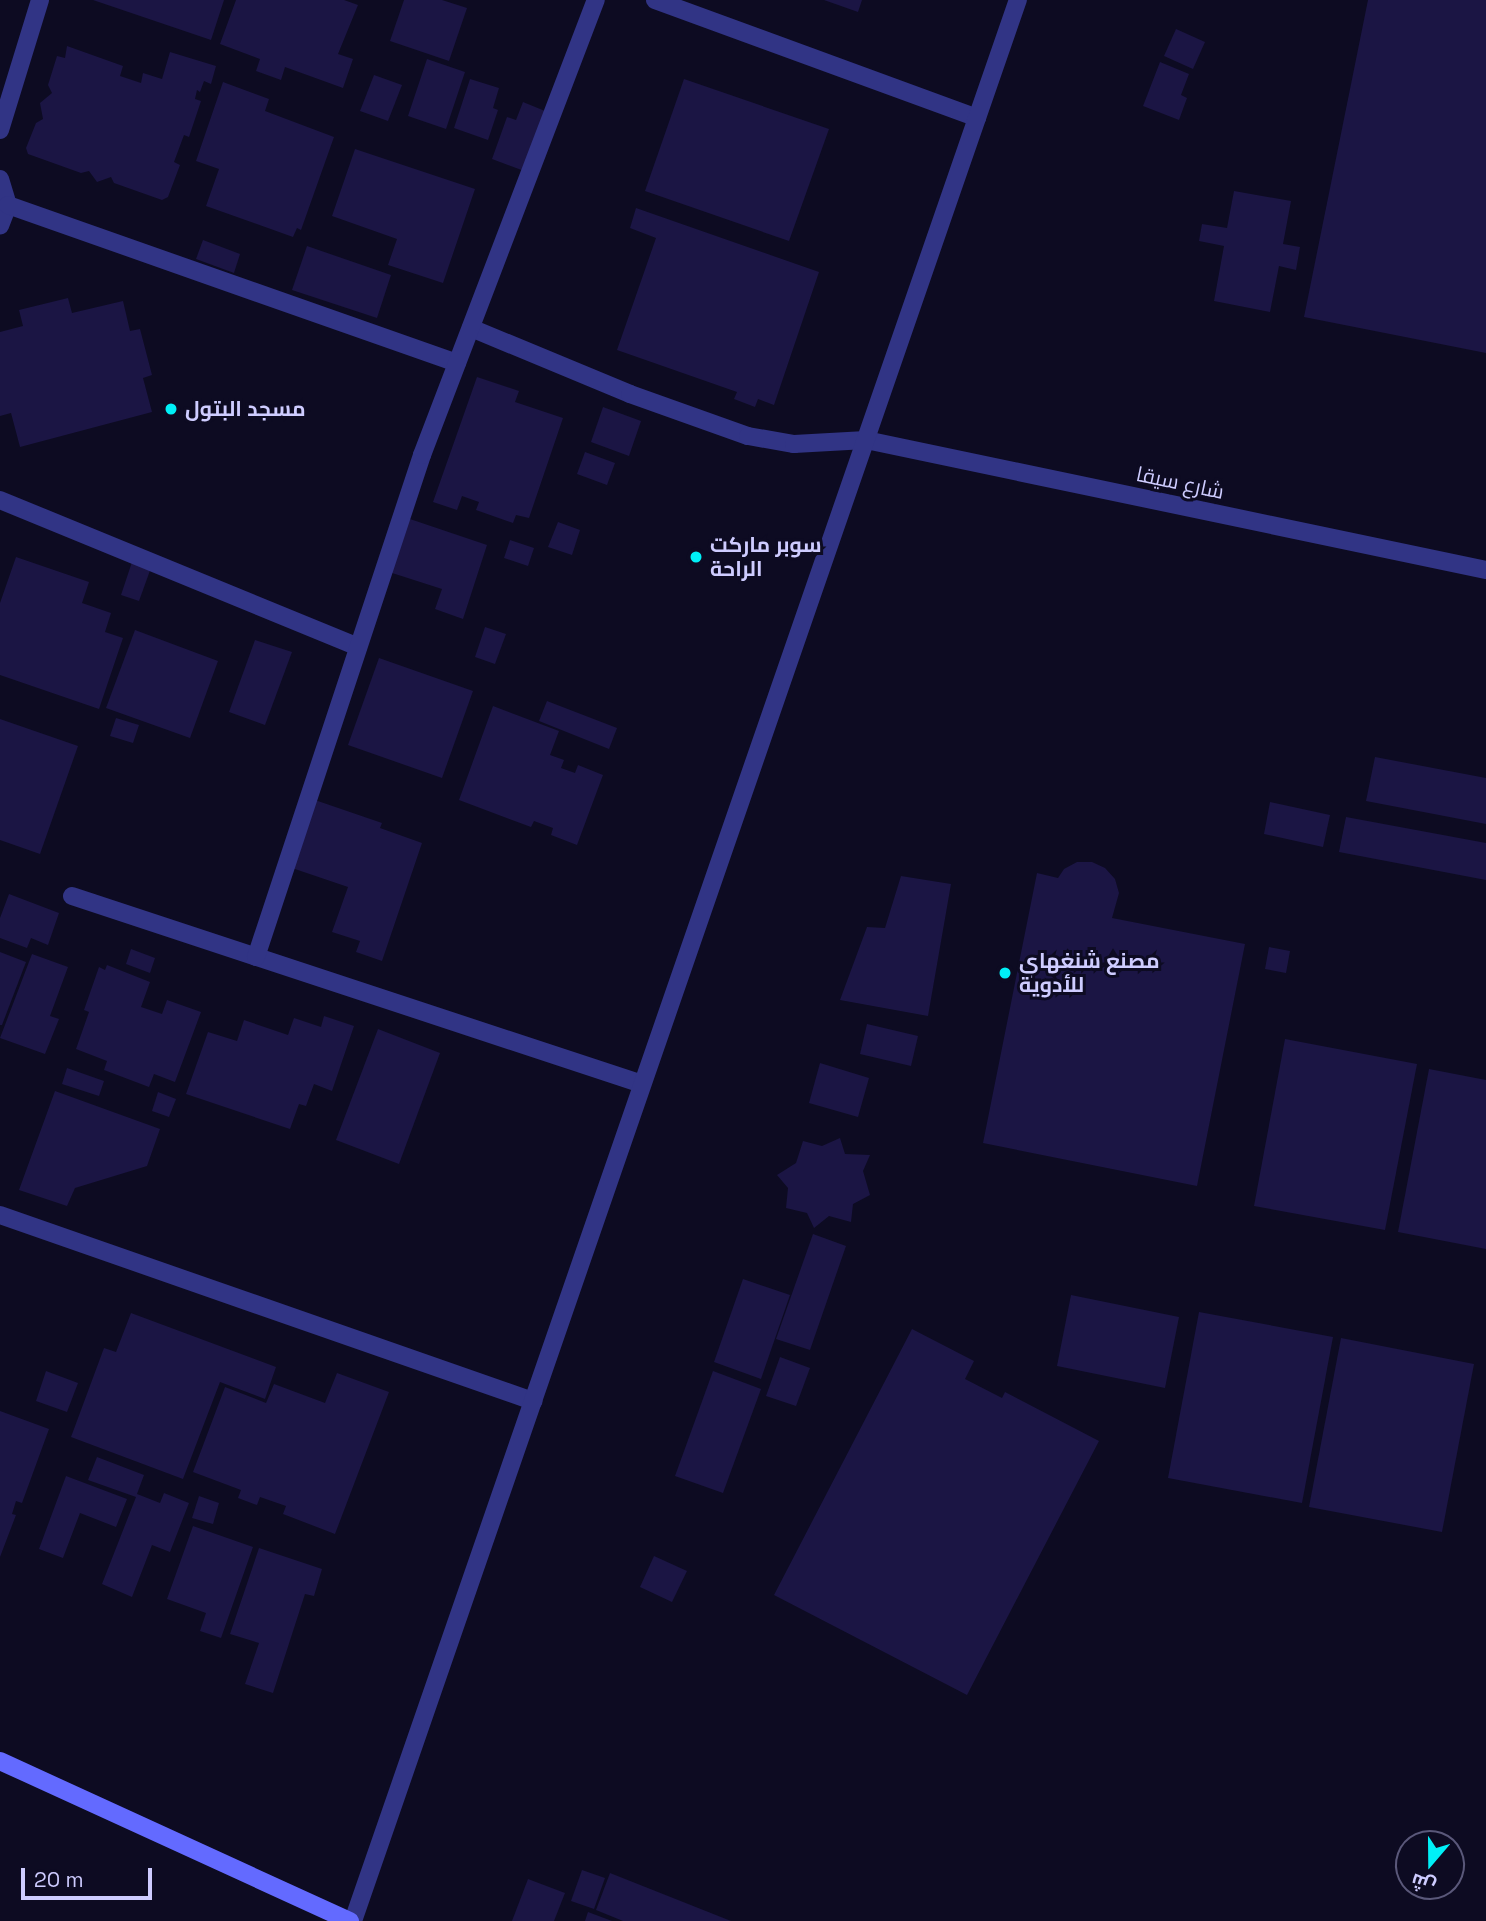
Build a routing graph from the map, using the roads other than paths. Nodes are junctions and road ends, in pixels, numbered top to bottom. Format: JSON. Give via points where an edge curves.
{"nodes":[{"id":1,"x":40,"y":0,"type":"edge"},
{"id":2,"x":596,"y":0,"type":"edge"},
{"id":3,"x":655,"y":0,"type":"edge"},
{"id":4,"x":1018,"y":0,"type":"edge"},
{"id":5,"x":977,"y":118,"type":"junction"},
{"id":6,"x":0,"y":130,"type":"edge"},
{"id":7,"x":0,"y":179,"type":"edge"},
{"id":8,"x":8,"y":205,"type":"junction"},
{"id":9,"x":0,"y":226,"type":"edge"},
{"id":10,"x":471,"y":328,"type":"junction"},
{"id":11,"x":457,"y":363,"type":"junction"},
{"id":12,"x":866,"y":440,"type":"junction"},
{"id":13,"x":0,"y":500,"type":"edge"},
{"id":14,"x":1486,"y":570,"type":"edge"},
{"id":15,"x":358,"y":647,"type":"junction"},
{"id":16,"x":72,"y":896,"type":"dead end"},
{"id":17,"x":256,"y":957,"type":"junction"},
{"id":18,"x":642,"y":1084,"type":"junction"},
{"id":19,"x":0,"y":1215,"type":"edge"},
{"id":20,"x":533,"y":1401,"type":"junction"},
{"id":21,"x":0,"y":1761,"type":"edge"},
{"id":22,"x":351,"y":1921,"type":"edge"}],
"edges":[{"from":1,"to":6,"type":"street"},
{"from":2,"to":10,"type":"street"},
{"from":3,"to":5,"type":"street"},
{"from":4,"to":5,"type":"street"},
{"from":5,"to":12,"type":"street"},
{"from":7,"to":8,"type":"street"},
{"from":8,"to":9,"type":"street"},
{"from":8,"to":11,"type":"street"},
{"from":10,"to":11,"type":"street"},
{"from":10,"to":12,"type":"street","name":"شارع سيقا","via":[[630,394],[748,436],[794,444]]},
{"from":11,"to":15,"type":"street"},
{"from":12,"to":14,"type":"street","name":"شارع سيقا"},
{"from":12,"to":18,"type":"street"},
{"from":13,"to":15,"type":"street"},
{"from":15,"to":17,"type":"street"},
{"from":16,"to":17,"type":"street"},
{"from":17,"to":18,"type":"street"},
{"from":18,"to":20,"type":"street"},
{"from":19,"to":20,"type":"street"},
{"from":20,"to":22,"type":"street"},
{"from":21,"to":22,"type":"street"}]}
